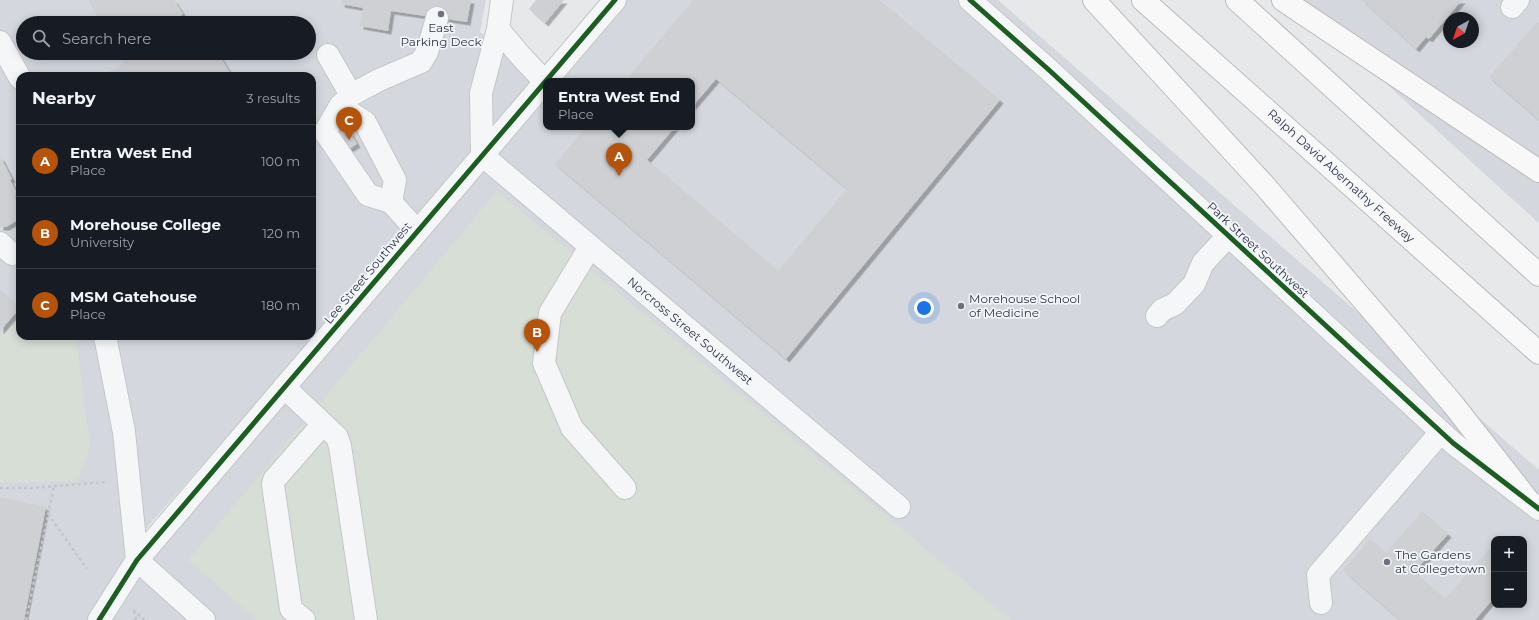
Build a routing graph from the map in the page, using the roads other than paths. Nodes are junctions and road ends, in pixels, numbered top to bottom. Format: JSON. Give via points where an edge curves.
{"nodes":[{"id":1,"x":502,"y":0,"type":"edge"},
{"id":2,"x":615,"y":0,"type":"edge"},
{"id":3,"x":970,"y":0,"type":"edge"},
{"id":4,"x":1094,"y":0,"type":"edge"},
{"id":5,"x":1143,"y":0,"type":"edge"},
{"id":6,"x":1236,"y":0,"type":"edge"},
{"id":7,"x":1283,"y":0,"type":"edge"},
{"id":8,"x":436,"y":18,"type":"dead end"},
{"id":9,"x":498,"y":29,"type":"junction"},
{"id":10,"x":0,"y":42,"type":"edge"},
{"id":11,"x":328,"y":55,"type":"dead end"},
{"id":12,"x":17,"y":72,"type":"edge"},
{"id":13,"x":549,"y":78,"type":"edge"},
{"id":14,"x":543,"y":79,"type":"edge"},
{"id":15,"x":543,"y":85,"type":"edge"},
{"id":16,"x":345,"y":101,"type":"junction"},
{"id":17,"x":482,"y":155,"type":"junction"},
{"id":18,"x":1539,"y":171,"type":"edge"},
{"id":19,"x":391,"y":202,"type":"junction"},
{"id":20,"x":417,"y":230,"type":"junction"},
{"id":21,"x":1228,"y":236,"type":"junction"},
{"id":22,"x":590,"y":247,"type":"junction"},
{"id":23,"x":1539,"y":275,"type":"edge"},
{"id":24,"x":1160,"y":313,"type":"dead end"},
{"id":25,"x":106,"y":340,"type":"edge"},
{"id":26,"x":1539,"y":353,"type":"edge"},
{"id":27,"x":284,"y":387,"type":"junction"},
{"id":28,"x":323,"y":424,"type":"junction"},
{"id":29,"x":1441,"y":432,"type":"junction"},
{"id":30,"x":626,"y":488,"type":"dead end"},
{"id":31,"x":1533,"y":504,"type":"edge"},
{"id":32,"x":899,"y":507,"type":"dead end"},
{"id":33,"x":137,"y":560,"type":"junction"},
{"id":34,"x":1321,"y":602,"type":"dead end"},
{"id":35,"x":99,"y":620,"type":"edge"},
{"id":36,"x":204,"y":620,"type":"edge"},
{"id":37,"x":304,"y":620,"type":"edge"},
{"id":38,"x":366,"y":620,"type":"edge"}],
"edges":[{"from":1,"to":9,"type":"street"},
{"from":2,"to":13,"type":"street","name":"Lee Street Southwest"},
{"from":3,"to":21,"type":"street","name":"Park Street Southwest"},
{"from":4,"to":31,"type":"highway","via":[[1264,185],[1452,403]]},
{"from":5,"to":26,"type":"highway","name":"Ralph David Abernathy Freeway"},
{"from":6,"to":23,"type":"highway"},
{"from":7,"to":18,"type":"highway"},
{"from":8,"to":16,"type":"street","via":[[429,46],[421,62],[379,80]]},
{"from":9,"to":14,"type":"street"},
{"from":9,"to":17,"type":"street","via":[[481,93]]},
{"from":10,"to":12,"type":"street"},
{"from":11,"to":16,"type":"street"},
{"from":15,"to":17,"type":"street","name":"Lee Street Southwest"},
{"from":16,"to":19,"type":"street","via":[[365,122],[394,180]]},
{"from":16,"to":19,"type":"street","via":[[325,132],[368,195]]},
{"from":17,"to":20,"type":"street","name":"Lee Street Southwest"},
{"from":17,"to":22,"type":"street","name":"Norcross Street Southwest"},
{"from":19,"to":20,"type":"street"},
{"from":20,"to":27,"type":"street","name":"Lee Street Southwest"},
{"from":21,"to":24,"type":"street","via":[[1203,263],[1194,284],[1175,304]]},
{"from":21,"to":29,"type":"street","name":"Park Street Southwest"},
{"from":22,"to":30,"type":"street","via":[[550,313],[544,363],[572,428]]},
{"from":22,"to":32,"type":"street","name":"Norcross Street Southwest"},
{"from":25,"to":33,"type":"street","via":[[124,432]]},
{"from":27,"to":28,"type":"street"},
{"from":27,"to":33,"type":"street","name":"Lee Street Southwest"},
{"from":28,"to":37,"type":"street","via":[[274,480],[273,485],[291,609]]},
{"from":28,"to":38,"type":"street","via":[[337,437],[340,446]]},
{"from":29,"to":31,"type":"street","name":"Park Street Southwest","via":[[1453,444]]},
{"from":29,"to":34,"type":"street","via":[[1318,575]]},
{"from":33,"to":35,"type":"street","name":"Lee Street Southwest"},
{"from":33,"to":36,"type":"street"}]}
